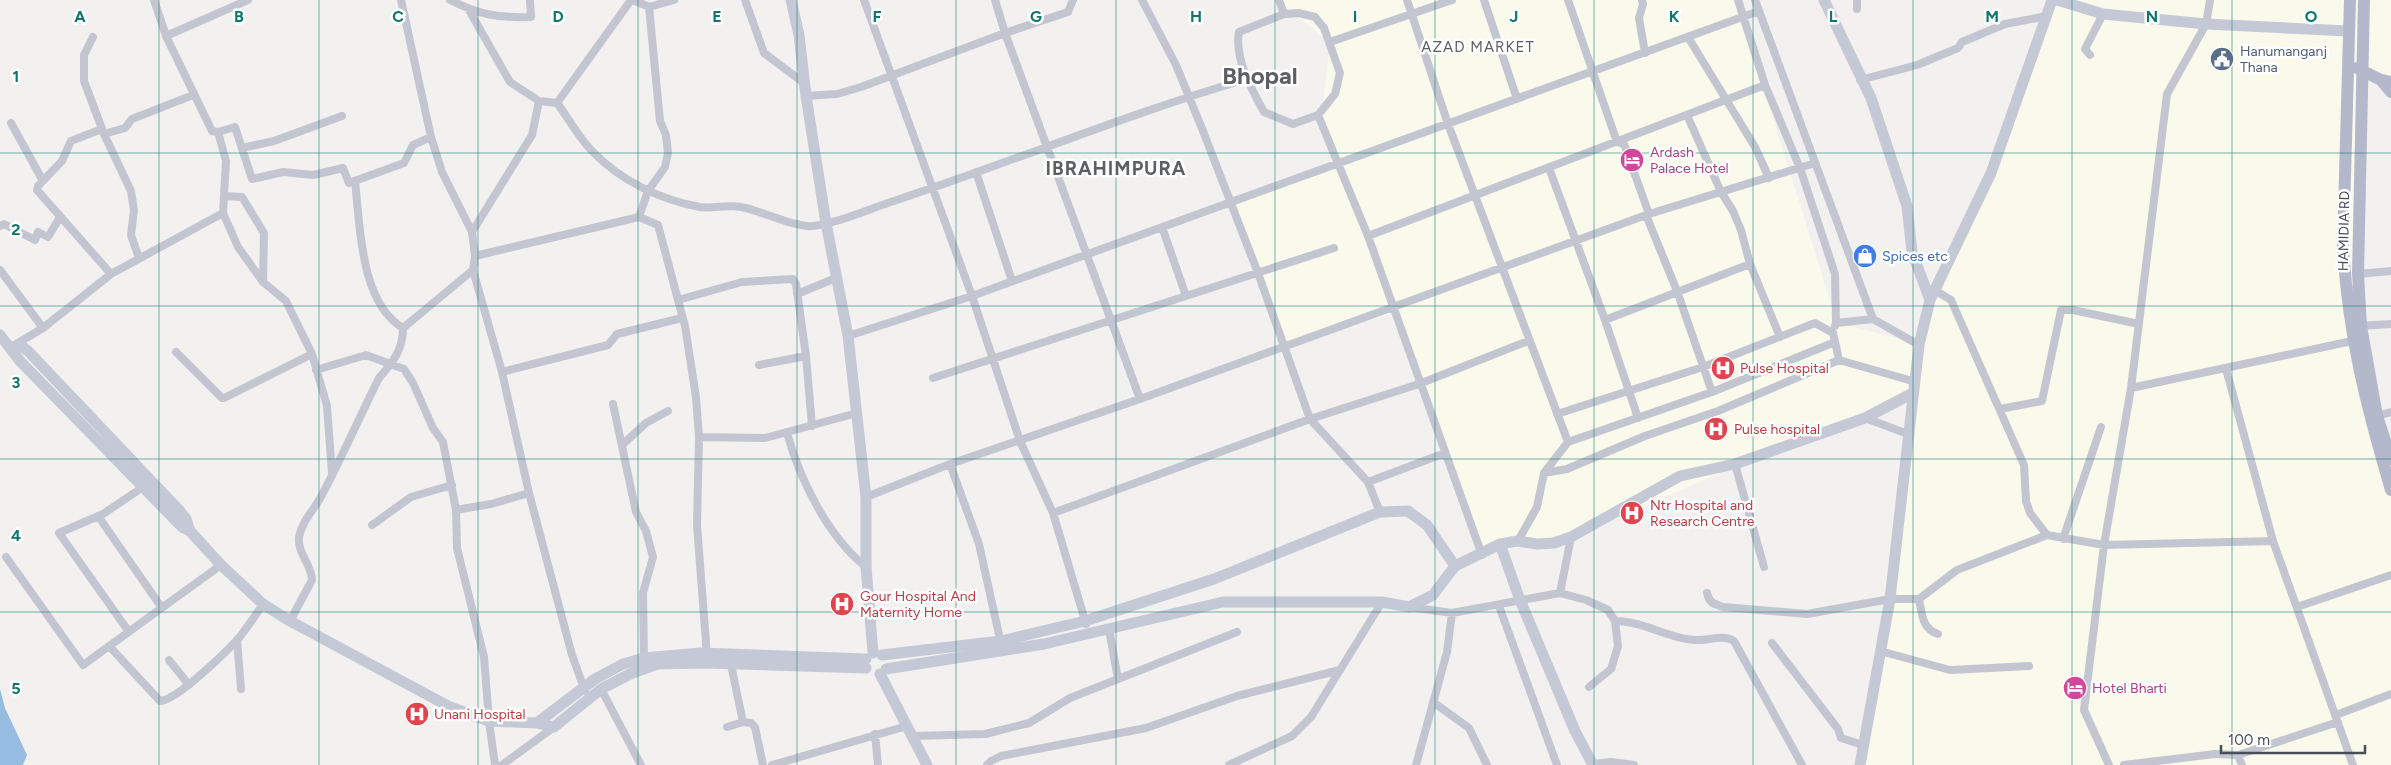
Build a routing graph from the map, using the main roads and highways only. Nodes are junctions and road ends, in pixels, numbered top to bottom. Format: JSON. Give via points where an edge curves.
{"nodes":[{"id":1,"x":2350,"y":0,"type":"edge"},
{"id":2,"x":2364,"y":0,"type":"edge"},
{"id":3,"x":2347,"y":61,"type":"junction"},
{"id":4,"x":2362,"y":72,"type":"junction"},
{"id":5,"x":2386,"y":81,"type":"edge"},
{"id":6,"x":2391,"y":92,"type":"edge"},
{"id":7,"x":2356,"y":326,"type":"junction"},
{"id":8,"x":2391,"y":459,"type":"edge"},
{"id":9,"x":2391,"y":490,"type":"edge"}],
"edges":[{"from":1,"to":3,"type":"main road"},
{"from":2,"to":4,"type":"main road","name":"HAMIDIA RD"},
{"from":3,"to":4,"type":"main road"},
{"from":3,"to":7,"type":"main road","via":[[2343,246]]},
{"from":4,"to":5,"type":"main road"},
{"from":4,"to":7,"type":"main road","name":"HAMIDIA RD"},
{"from":5,"to":6,"type":"main road"},
{"from":7,"to":8,"type":"main road","name":"HAMIDIA RD","via":[[2377,416]]},
{"from":7,"to":9,"type":"main road","via":[[2352,341]]}]}
